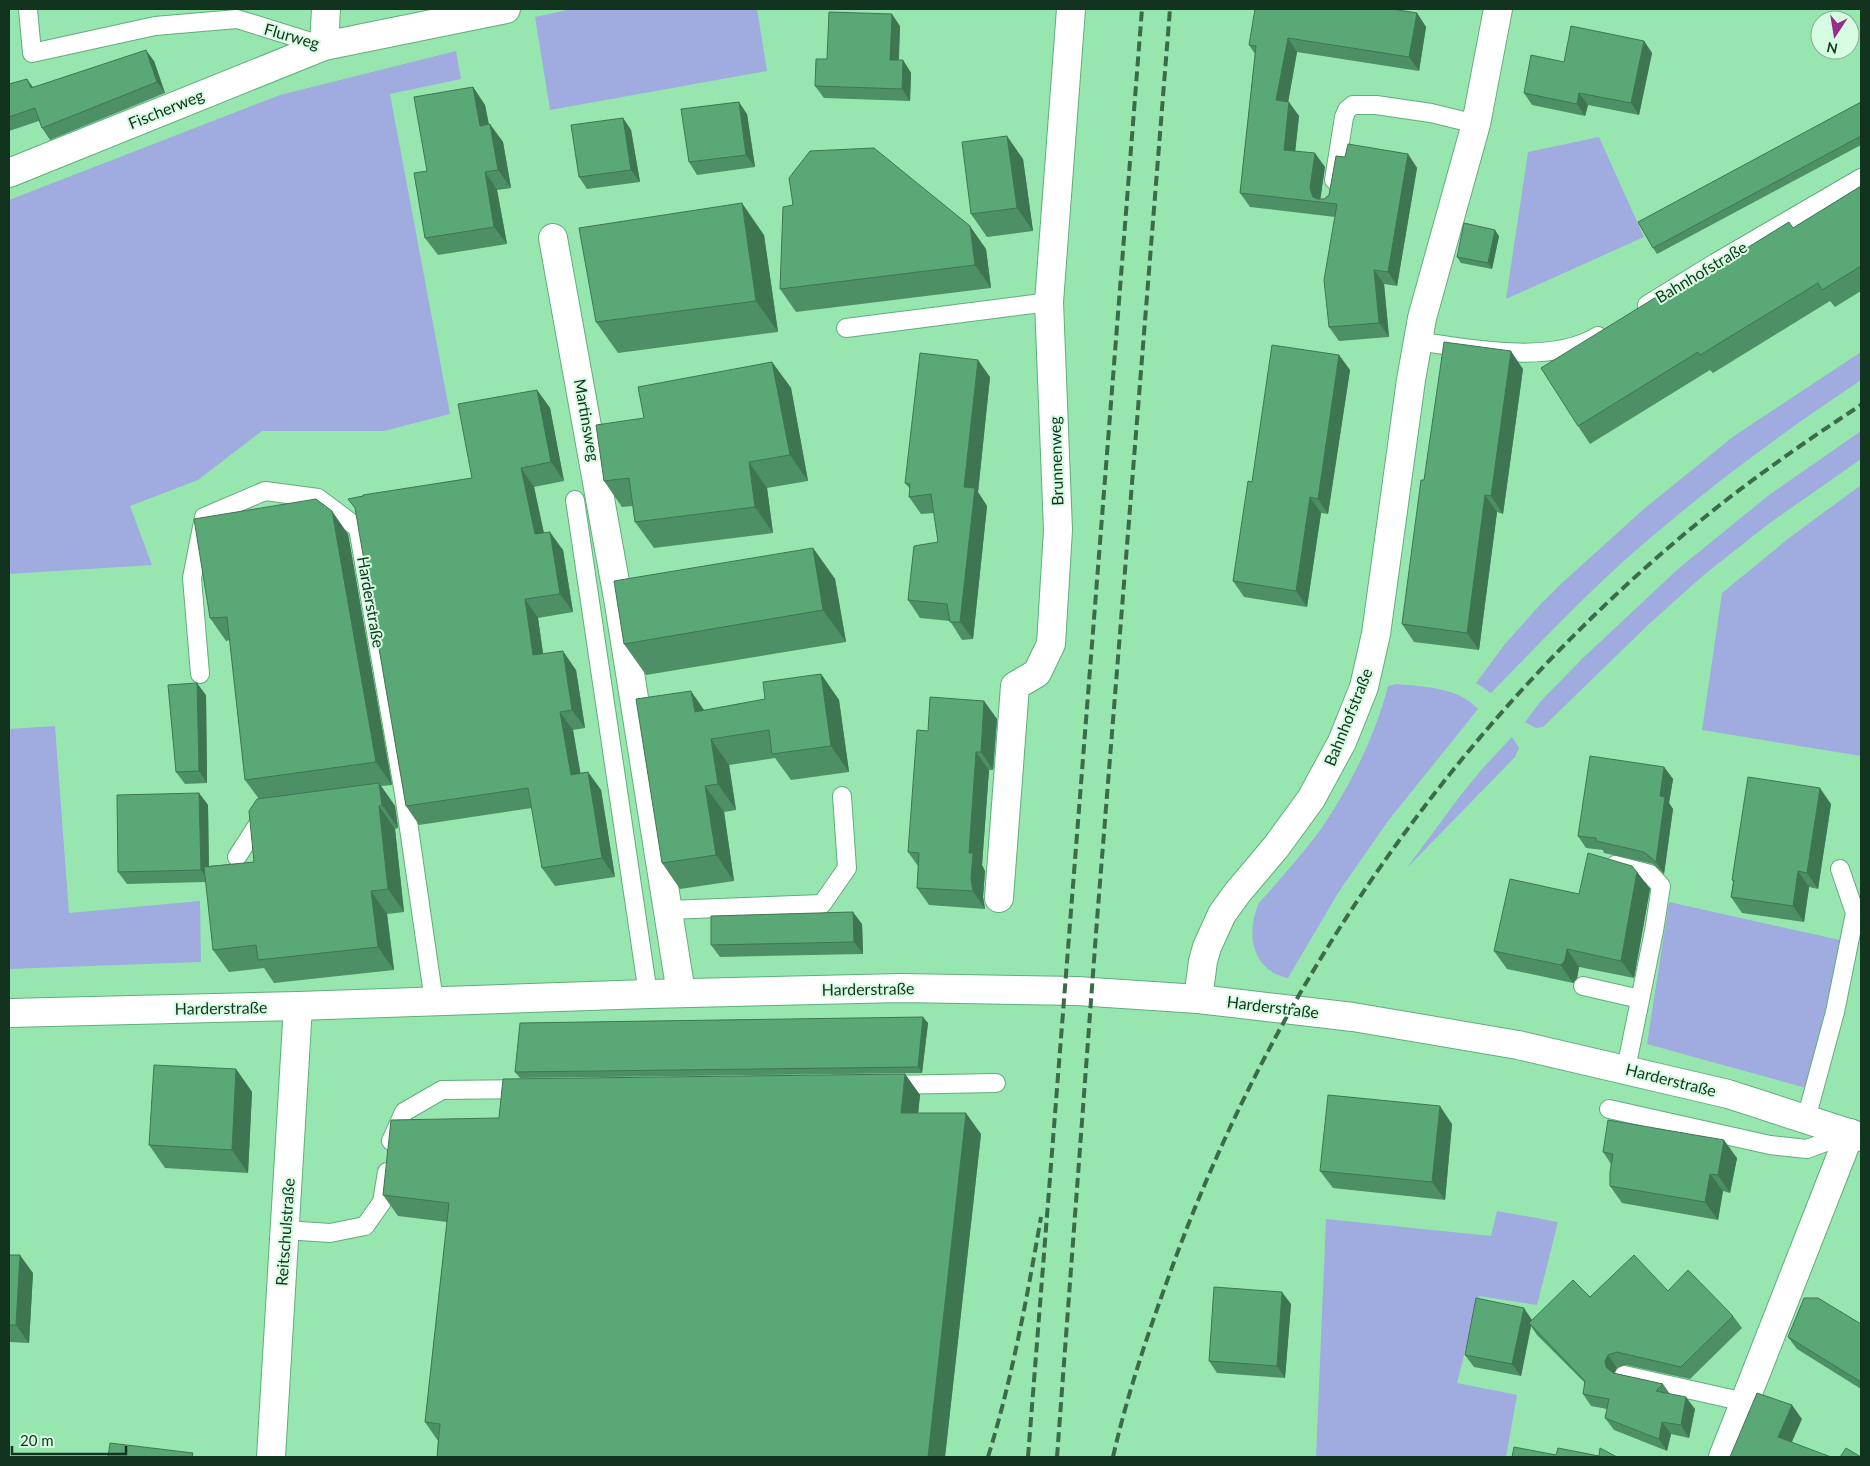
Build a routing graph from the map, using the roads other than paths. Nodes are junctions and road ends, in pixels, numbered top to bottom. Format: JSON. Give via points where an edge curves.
{"nodes":[{"id":1,"x":28,"y":9,"type":"edge"},
{"id":2,"x":326,"y":9,"type":"edge"},
{"id":3,"x":506,"y":9,"type":"edge"},
{"id":4,"x":1071,"y":9,"type":"edge"},
{"id":5,"x":1498,"y":9,"type":"edge"},
{"id":6,"x":324,"y":46,"type":"junction"},
{"id":7,"x":1476,"y":124,"type":"junction"},
{"id":8,"x":9,"y":173,"type":"edge"},
{"id":9,"x":1861,"y":178,"type":"edge"},
{"id":10,"x":1332,"y":193,"type":"edge"},
{"id":11,"x":554,"y":238,"type":"dead end"},
{"id":12,"x":1049,"y":302,"type":"junction"},
{"id":13,"x":1633,"y":314,"type":"edge"},
{"id":14,"x":846,"y":328,"type":"dead end"},
{"id":15,"x":1608,"y":329,"type":"edge"},
{"id":16,"x":1417,"y":341,"type":"junction"},
{"id":17,"x":576,"y":500,"type":"dead end"},
{"id":18,"x":200,"y":674,"type":"dead end"},
{"id":19,"x":404,"y":794,"type":"junction"},
{"id":20,"x":384,"y":796,"type":"dead end"},
{"id":21,"x":842,"y":796,"type":"dead end"},
{"id":22,"x":276,"y":811,"type":"edge"},
{"id":23,"x":237,"y":857,"type":"dead end"},
{"id":24,"x":1607,"y":863,"type":"edge"},
{"id":25,"x":1840,"y":870,"type":"dead end"},
{"id":26,"x":999,"y":898,"type":"dead end"},
{"id":27,"x":668,"y":910,"type":"junction"},
{"id":28,"x":1858,"y":913,"type":"edge"},
{"id":29,"x":1583,"y":986,"type":"dead end"},
{"id":30,"x":681,"y":993,"type":"junction"},
{"id":31,"x":648,"y":994,"type":"junction"},
{"id":32,"x":1198,"y":999,"type":"junction"},
{"id":33,"x":1640,"y":999,"type":"junction"},
{"id":34,"x":434,"y":1001,"type":"junction"},
{"id":35,"x":298,"y":1006,"type":"junction"},
{"id":36,"x":9,"y":1013,"type":"edge"},
{"id":37,"x":1626,"y":1069,"type":"junction"},
{"id":38,"x":996,"y":1083,"type":"dead end"},
{"id":39,"x":877,"y":1085,"type":"edge"},
{"id":40,"x":541,"y":1089,"type":"edge"},
{"id":41,"x":1609,"y":1109,"type":"dead end"},
{"id":42,"x":1806,"y":1119,"type":"junction"},
{"id":43,"x":1856,"y":1135,"type":"edge"},
{"id":44,"x":285,"y":1230,"type":"junction"},
{"id":45,"x":1624,"y":1375,"type":"edge"},
{"id":46,"x":1745,"y":1402,"type":"junction"},
{"id":47,"x":271,"y":1457,"type":"edge"},
{"id":48,"x":1723,"y":1457,"type":"edge"}],
"edges":[{"from":1,"to":6,"type":"lane","name":"Flurweg","via":[[32,53],[155,26],[237,19]]},
{"from":2,"to":6,"type":"street"},
{"from":3,"to":6,"type":"street","name":"Flurweg"},
{"from":4,"to":12,"type":"street","name":"Brunnenweg"},
{"from":5,"to":7,"type":"street","name":"Bahnhofstraße"},
{"from":6,"to":8,"type":"street","name":"Fischerweg"},
{"from":7,"to":10,"type":"lane","via":[[1413,110],[1354,105],[1344,117]]},
{"from":7,"to":16,"type":"street","name":"Bahnhofstraße"},
{"from":9,"to":13,"type":"lane","name":"Bahnhofstraße"},
{"from":11,"to":27,"type":"street","name":"Martinsweg","via":[[620,604]]},
{"from":12,"to":14,"type":"lane"},
{"from":12,"to":26,"type":"street","name":"Brunnenweg","via":[[1058,530],[1051,644],[1037,673],[1015,686]]},
{"from":15,"to":16,"type":"lane","via":[[1570,349],[1551,352],[1492,351]]},
{"from":16,"to":32,"type":"street","name":"Bahnhofstraße","via":[[1378,625],[1364,687],[1342,742],[1311,799],[1222,914],[1203,961]]},
{"from":17,"to":31,"type":"lane"},
{"from":18,"to":19,"type":"lane","name":"Harderstraße","via":[[192,578],[204,517],[265,491],[318,498],[358,528]]},
{"from":19,"to":20,"type":"lane"},
{"from":19,"to":34,"type":"lane","name":"Harderstraße"},
{"from":21,"to":27,"type":"lane","via":[[847,868],[822,904]]},
{"from":22,"to":23,"type":"lane","via":[[267,812]]},
{"from":24,"to":33,"type":"lane","via":[[1650,874],[1661,886]]},
{"from":25,"to":28,"type":"lane"},
{"from":27,"to":30,"type":"street"},
{"from":28,"to":42,"type":"lane"},
{"from":29,"to":33,"type":"lane"},
{"from":30,"to":31,"type":"street","name":"Harderstraße"},
{"from":30,"to":32,"type":"street","name":"Harderstraße","via":[[901,988],[1077,991]]},
{"from":31,"to":34,"type":"street","name":"Harderstraße"},
{"from":32,"to":37,"type":"street","name":"Harderstraße","via":[[1311,1011],[1447,1031]]},
{"from":33,"to":37,"type":"lane"},
{"from":34,"to":35,"type":"street","name":"Harderstraße"},
{"from":35,"to":36,"type":"street","name":"Harderstraße"},
{"from":35,"to":44,"type":"street","name":"Reitschulstraße"},
{"from":37,"to":42,"type":"street","name":"Harderstraße","via":[[1728,1094]]},
{"from":38,"to":39,"type":"lane"},
{"from":40,"to":44,"type":"lane","via":[[442,1090],[404,1112],[391,1143],[382,1202],[365,1226],[330,1233]]},
{"from":41,"to":43,"type":"lane","via":[[1770,1145],[1807,1148]]},
{"from":42,"to":43,"type":"street","name":"Harderstraße"},
{"from":43,"to":46,"type":"street"},
{"from":44,"to":47,"type":"street","name":"Reitschulstraße"},
{"from":45,"to":46,"type":"lane"},
{"from":46,"to":48,"type":"street"}]}
